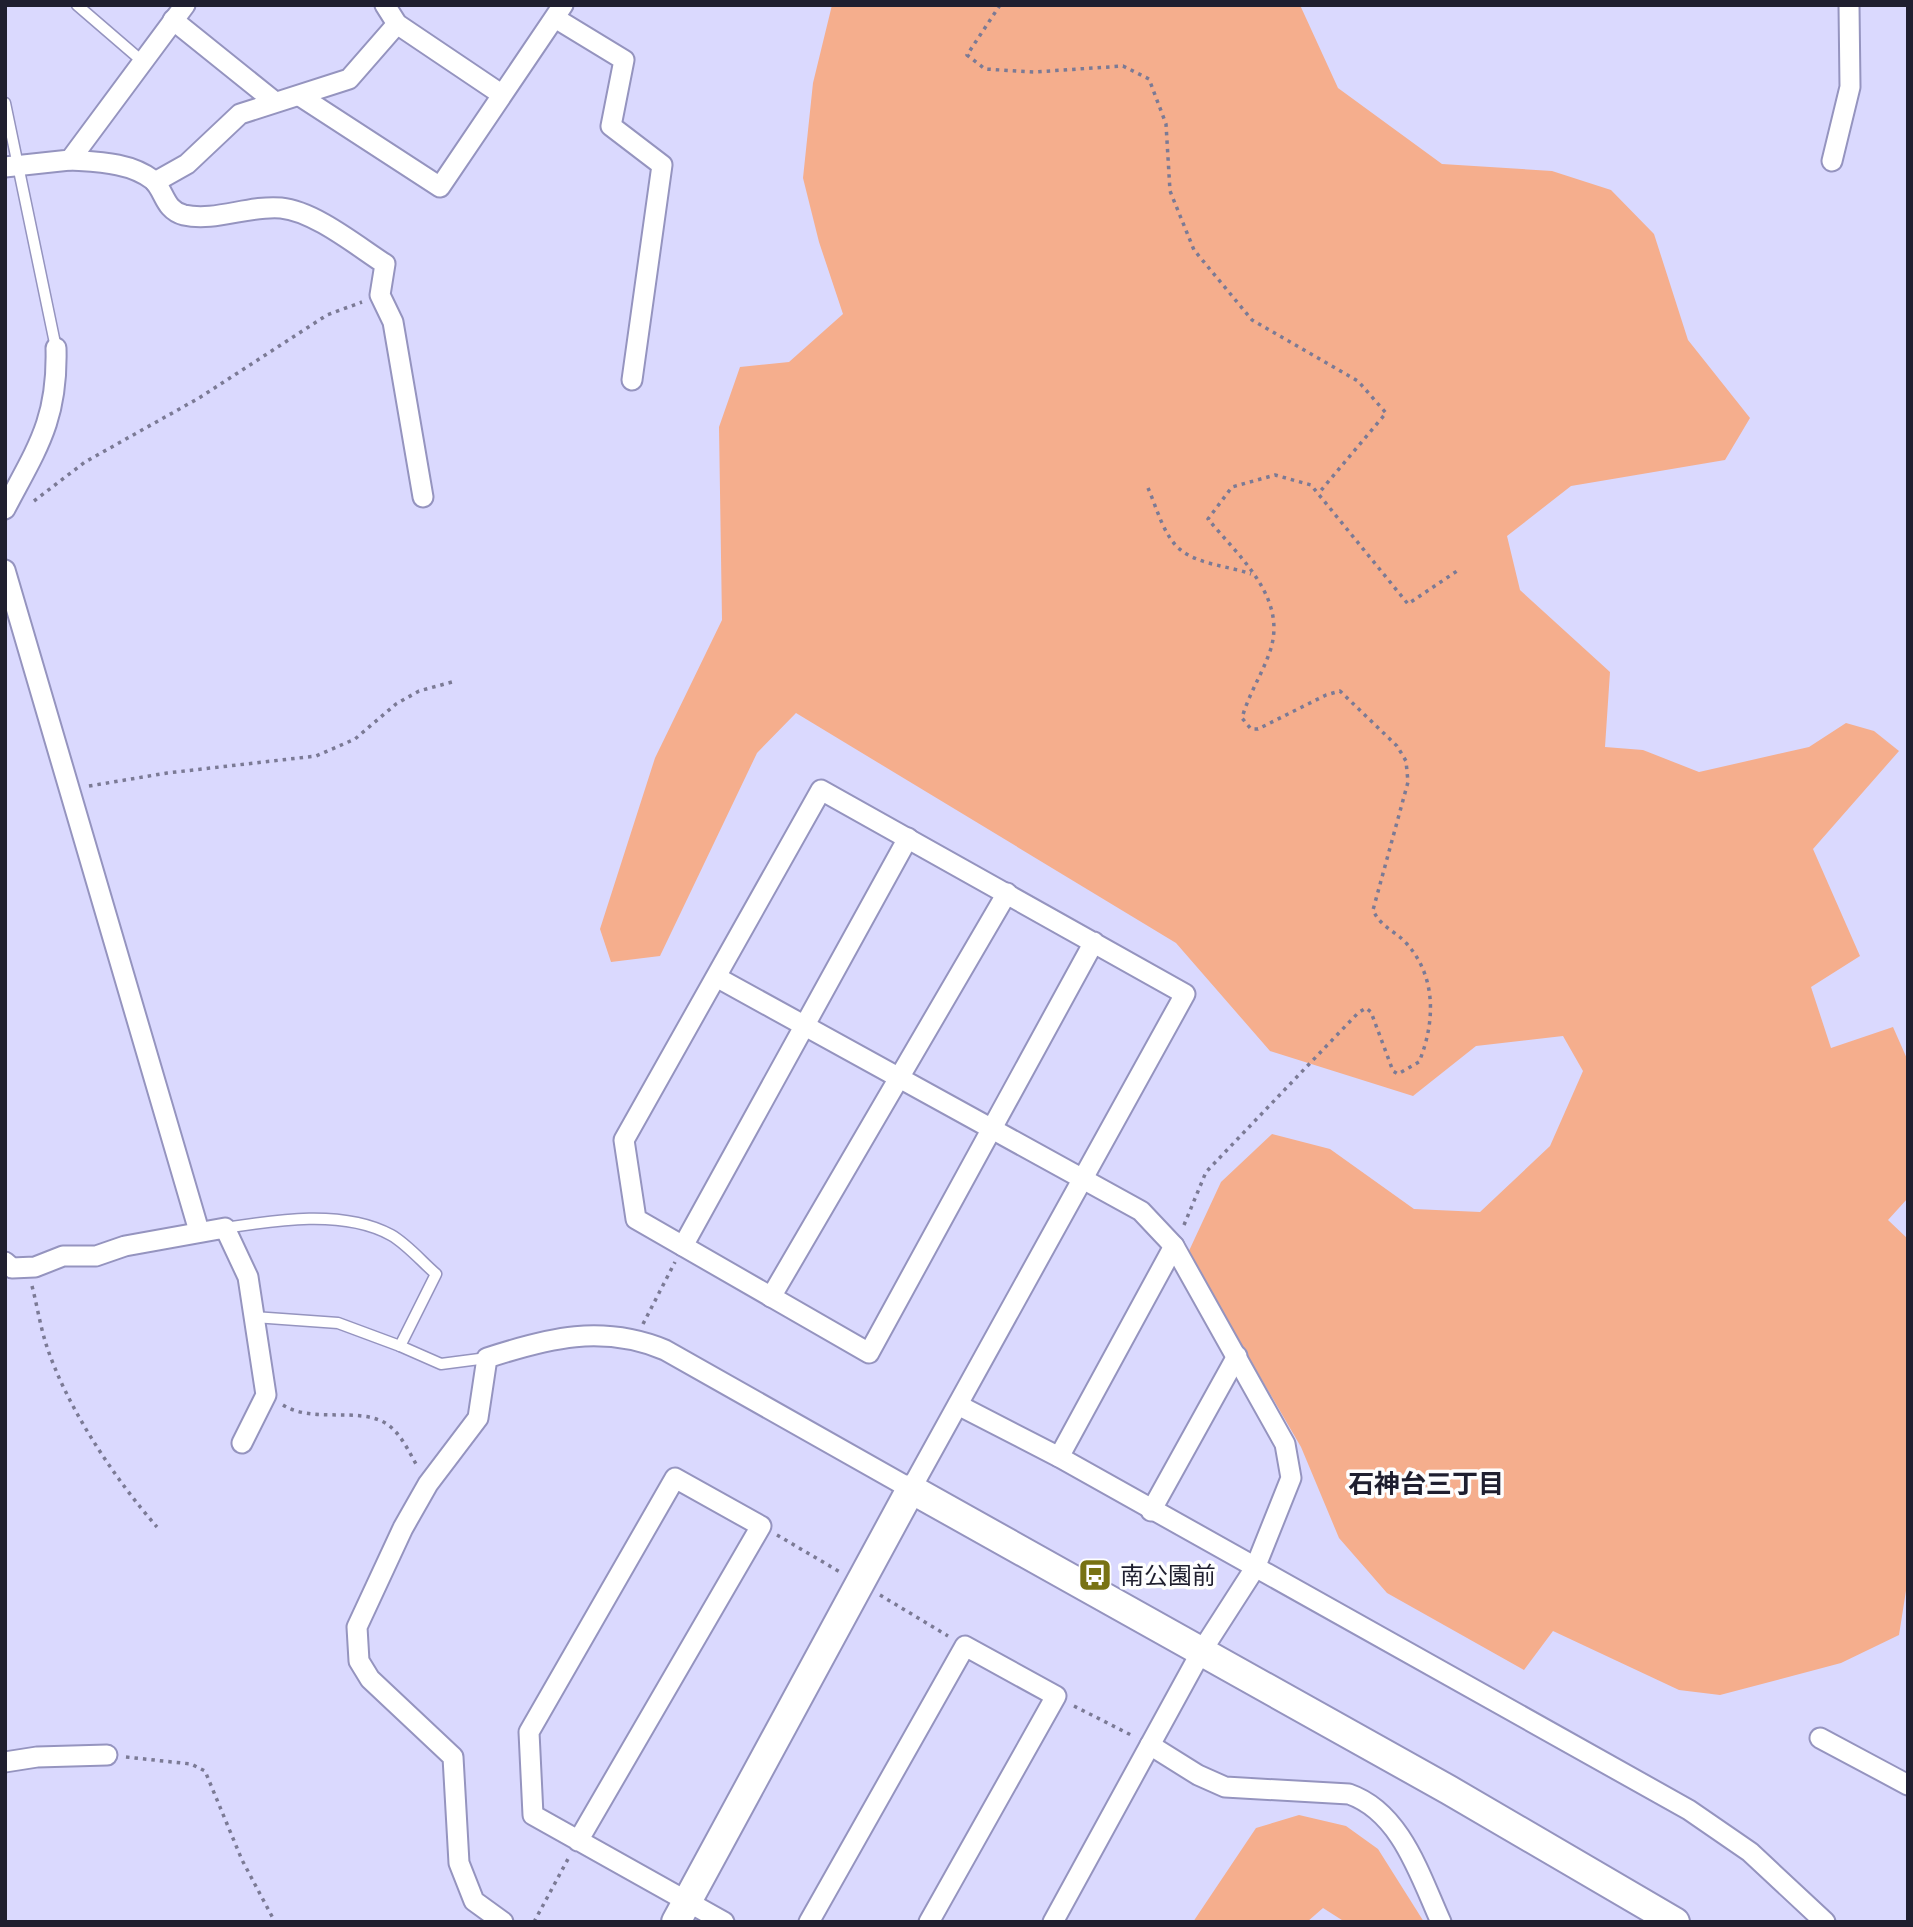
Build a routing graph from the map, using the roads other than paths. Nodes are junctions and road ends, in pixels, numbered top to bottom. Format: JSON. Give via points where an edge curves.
{"nodes":[{"id":1,"x":77,"y":5,"type":"edge"},
{"id":2,"x":385,"y":5,"type":"edge"},
{"id":3,"x":1849,"y":5,"type":"edge"},
{"id":4,"x":559,"y":11,"type":"edge"},
{"id":5,"x":179,"y":13,"type":"edge"},
{"id":6,"x":397,"y":24,"type":"junction"},
{"id":7,"x":142,"y":61,"type":"junction"},
{"id":8,"x":501,"y":94,"type":"junction"},
{"id":9,"x":300,"y":96,"type":"junction"},
{"id":10,"x":275,"y":102,"type":"junction"},
{"id":11,"x":5,"y":103,"type":"edge"},
{"id":12,"x":70,"y":160,"type":"junction"},
{"id":13,"x":1832,"y":161,"type":"dead end"},
{"id":14,"x":13,"y":167,"type":"edge"},
{"id":15,"x":155,"y":182,"type":"junction"},
{"id":16,"x":56,"y":348,"type":"joint"},
{"id":17,"x":632,"y":380,"type":"dead end"},
{"id":18,"x":423,"y":497,"type":"dead end"},
{"id":19,"x":5,"y":509,"type":"edge"},
{"id":20,"x":5,"y":569,"type":"edge"},
{"id":21,"x":908,"y":838,"type":"junction"},
{"id":22,"x":1007,"y":893,"type":"junction"},
{"id":23,"x":1094,"y":942,"type":"junction"},
{"id":24,"x":718,"y":978,"type":"junction"},
{"id":25,"x":805,"y":1027,"type":"junction"},
{"id":26,"x":900,"y":1080,"type":"junction"},
{"id":27,"x":992,"y":1129,"type":"junction"},
{"id":28,"x":1084,"y":1179,"type":"junction"},
{"id":29,"x":225,"y":1228,"type":"junction"},
{"id":30,"x":198,"y":1231,"type":"junction"},
{"id":31,"x":683,"y":1246,"type":"junction"},
{"id":32,"x":1174,"y":1246,"type":"junction"},
{"id":33,"x":5,"y":1262,"type":"edge"},
{"id":34,"x":771,"y":1297,"type":"junction"},
{"id":35,"x":254,"y":1317,"type":"junction"},
{"id":36,"x":400,"y":1346,"type":"junction"},
{"id":37,"x":1237,"y":1356,"type":"junction"},
{"id":38,"x":487,"y":1358,"type":"junction"},
{"id":39,"x":958,"y":1405,"type":"junction"},
{"id":40,"x":242,"y":1443,"type":"dead end"},
{"id":41,"x":1059,"y":1457,"type":"junction"},
{"id":42,"x":911,"y":1489,"type":"junction"},
{"id":43,"x":1151,"y":1511,"type":"junction"},
{"id":44,"x":1255,"y":1568,"type":"junction"},
{"id":45,"x":1201,"y":1652,"type":"junction"},
{"id":46,"x":1820,"y":1738,"type":"dead end"},
{"id":47,"x":1150,"y":1745,"type":"junction"},
{"id":48,"x":107,"y":1755,"type":"road end"},
{"id":49,"x":5,"y":1762,"type":"edge"},
{"id":50,"x":1908,"y":1785,"type":"edge"},
{"id":51,"x":578,"y":1841,"type":"junction"},
{"id":52,"x":681,"y":1911,"type":"edge"},
{"id":53,"x":503,"y":1922,"type":"edge"},
{"id":54,"x":724,"y":1922,"type":"edge"},
{"id":55,"x":808,"y":1922,"type":"edge"},
{"id":56,"x":929,"y":1922,"type":"edge"},
{"id":57,"x":1053,"y":1922,"type":"edge"},
{"id":58,"x":1441,"y":1922,"type":"edge"},
{"id":59,"x":1675,"y":1922,"type":"edge"},
{"id":60,"x":1825,"y":1922,"type":"edge"}],
"edges":[{"from":1,"to":7,"type":"lane"},
{"from":2,"to":6,"type":"street"},
{"from":3,"to":13,"type":"street","via":[[1850,87]]},
{"from":4,"to":8,"type":"street"},
{"from":4,"to":17,"type":"street","via":[[624,60],[611,126],[662,165]]},
{"from":5,"to":7,"type":"street"},
{"from":5,"to":10,"type":"street"},
{"from":6,"to":8,"type":"street"},
{"from":6,"to":9,"type":"street","via":[[349,79]]},
{"from":7,"to":12,"type":"street"},
{"from":8,"to":9,"type":"street","via":[[440,187]]},
{"from":9,"to":10,"type":"street"},
{"from":10,"to":15,"type":"street","via":[[240,114],[187,164]]},
{"from":11,"to":14,"type":"lane"},
{"from":12,"to":14,"type":"street"},
{"from":12,"to":15,"type":"street","via":[[110,162]]},
{"from":14,"to":16,"type":"lane"},
{"from":15,"to":18,"type":"street","via":[[166,204],[182,215],[281,208],[320,222],[385,264],[380,295],[393,322]]},
{"from":16,"to":19,"type":"street","via":[[57,383],[47,429]]},
{"from":20,"to":30,"type":"street"},
{"from":21,"to":22,"type":"street"},
{"from":21,"to":24,"type":"street","via":[[821,790]]},
{"from":21,"to":25,"type":"street"},
{"from":22,"to":23,"type":"street"},
{"from":22,"to":26,"type":"street"},
{"from":23,"to":27,"type":"street"},
{"from":23,"to":28,"type":"street","via":[[1185,994]]},
{"from":24,"to":25,"type":"street"},
{"from":24,"to":31,"type":"street","via":[[624,1140],[636,1219]]},
{"from":25,"to":26,"type":"street"},
{"from":25,"to":31,"type":"street"},
{"from":26,"to":27,"type":"street"},
{"from":26,"to":34,"type":"street"},
{"from":27,"to":28,"type":"street"},
{"from":27,"to":34,"type":"street","via":[[869,1353]]},
{"from":28,"to":32,"type":"street","via":[[1141,1211]]},
{"from":28,"to":39,"type":"street"},
{"from":29,"to":30,"type":"street"},
{"from":29,"to":35,"type":"street","via":[[248,1277]]},
{"from":29,"to":36,"type":"lane","via":[[291,1218],[365,1224],[392,1236],[436,1274]]},
{"from":30,"to":33,"type":"street","via":[[96,1256],[63,1256],[28,1267],[12,1268]]},
{"from":31,"to":34,"type":"street"},
{"from":32,"to":37,"type":"street"},
{"from":32,"to":41,"type":"street"},
{"from":35,"to":36,"type":"lane","via":[[338,1323]]},
{"from":35,"to":40,"type":"street","via":[[267,1395]]},
{"from":36,"to":38,"type":"lane","via":[[441,1364]]},
{"from":37,"to":43,"type":"street"},
{"from":37,"to":44,"type":"street","via":[[1285,1444],[1291,1478]]},
{"from":38,"to":42,"type":"street","via":[[543,1339],[636,1338]]},
{"from":38,"to":53,"type":"street","via":[[478,1418],[428,1484],[357,1627],[359,1661],[370,1679],[453,1757],[459,1863],[474,1901]]},
{"from":39,"to":41,"type":"street"},
{"from":39,"to":42,"type":"street"},
{"from":41,"to":43,"type":"street"},
{"from":42,"to":45,"type":"street"},
{"from":42,"to":52,"type":"street"},
{"from":43,"to":44,"type":"street"},
{"from":44,"to":45,"type":"street"},
{"from":44,"to":60,"type":"street","via":[[1689,1810],[1750,1852]]},
{"from":45,"to":47,"type":"street"},
{"from":45,"to":59,"type":"street"},
{"from":46,"to":50,"type":"street"},
{"from":47,"to":57,"type":"street"},
{"from":47,"to":58,"type":"street","via":[[1225,1787],[1349,1794],[1366,1800],[1406,1847]]},
{"from":48,"to":49,"type":"street"},
{"from":51,"to":51,"type":"street","via":[[761,1525],[675,1478],[529,1732],[533,1815]]},
{"from":51,"to":52,"type":"street"},
{"from":52,"to":54,"type":"street"},
{"from":55,"to":56,"type":"street","via":[[965,1646],[1056,1696]]}]}
